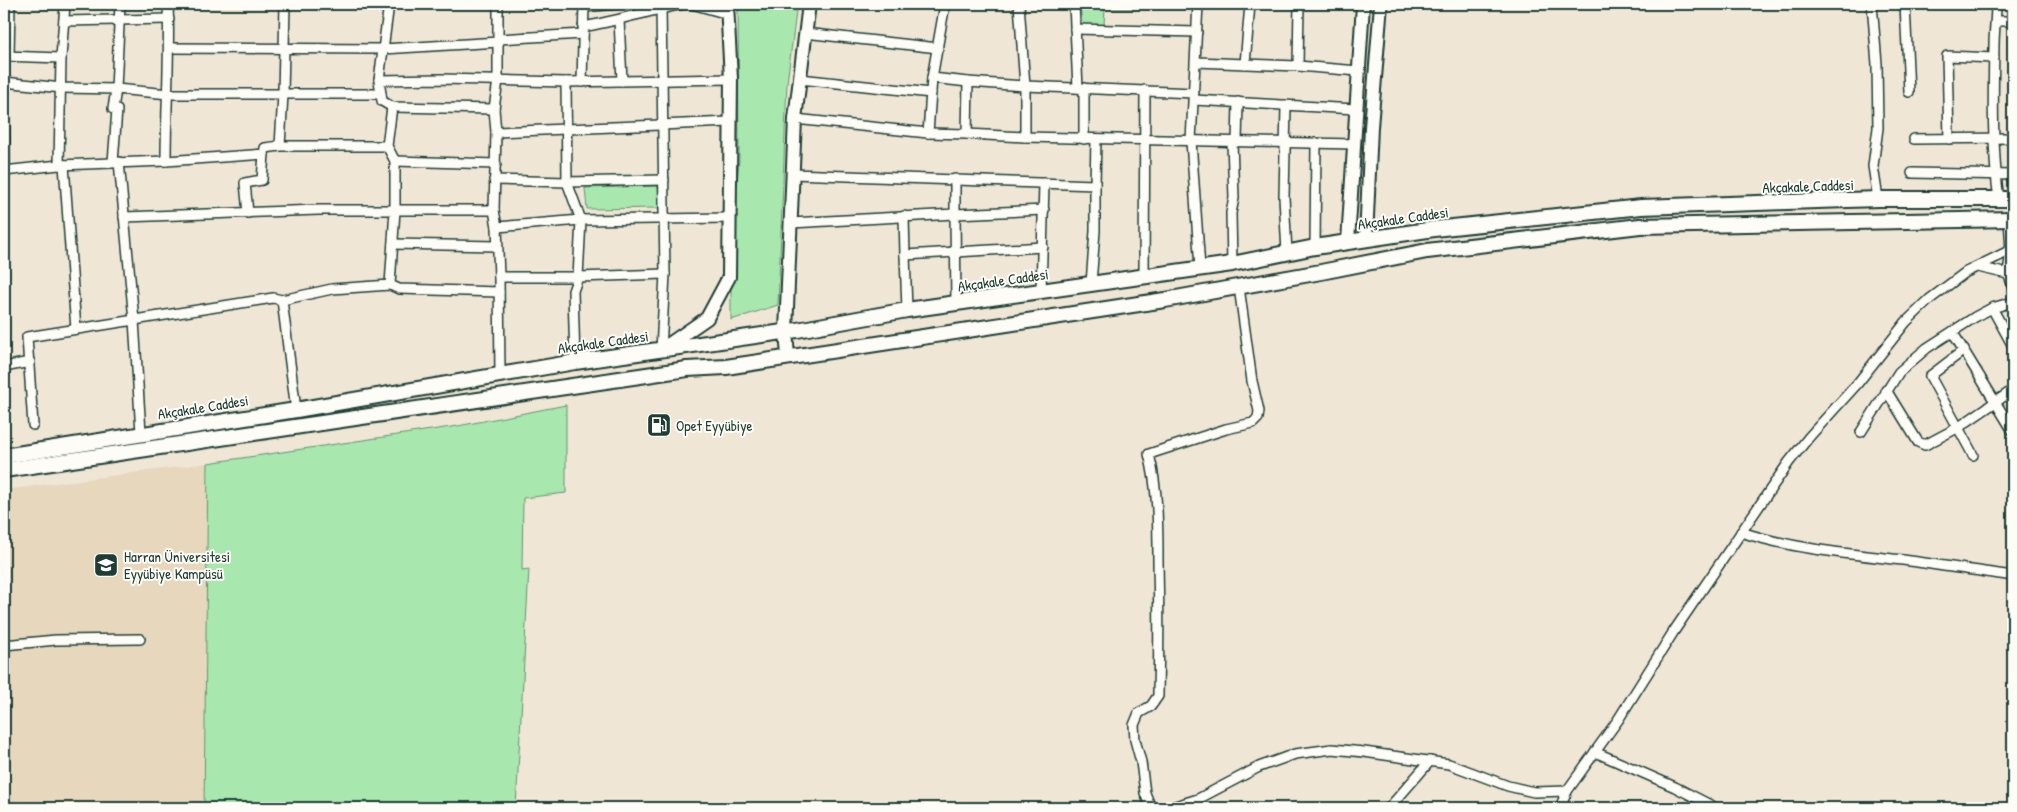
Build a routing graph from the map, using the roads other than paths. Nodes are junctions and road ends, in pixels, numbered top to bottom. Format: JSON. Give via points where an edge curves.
{"nodes":[{"id":1,"x":10,"y":4,"type":"edge"},
{"id":2,"x":65,"y":4,"type":"edge"},
{"id":3,"x":120,"y":4,"type":"edge"},
{"id":4,"x":168,"y":4,"type":"edge"},
{"id":5,"x":285,"y":4,"type":"edge"},
{"id":6,"x":389,"y":4,"type":"edge"},
{"id":7,"x":498,"y":4,"type":"edge"},
{"id":8,"x":617,"y":4,"type":"edge"},
{"id":9,"x":639,"y":4,"type":"edge"},
{"id":10,"x":684,"y":4,"type":"edge"},
{"id":11,"x":692,"y":4,"type":"edge"},
{"id":12,"x":809,"y":4,"type":"edge"},
{"id":13,"x":944,"y":4,"type":"edge"},
{"id":14,"x":1019,"y":4,"type":"edge"},
{"id":15,"x":1074,"y":4,"type":"edge"},
{"id":16,"x":1198,"y":4,"type":"edge"},
{"id":17,"x":1250,"y":4,"type":"edge"},
{"id":18,"x":1299,"y":4,"type":"edge"},
{"id":19,"x":1362,"y":4,"type":"edge"},
{"id":20,"x":1380,"y":4,"type":"edge"},
{"id":21,"x":1872,"y":4,"type":"edge"},
{"id":22,"x":1905,"y":4,"type":"edge"},
{"id":23,"x":1996,"y":4,"type":"edge"},
{"id":24,"x":584,"y":6,"type":"edge"},
{"id":25,"x":661,"y":8,"type":"junction"},
{"id":26,"x":727,"y":9,"type":"edge"},
{"id":27,"x":646,"y":12,"type":"junction"},
{"id":28,"x":168,"y":19,"type":"junction"},
{"id":29,"x":120,"y":20,"type":"junction"},
{"id":30,"x":619,"y":20,"type":"junction"},
{"id":31,"x":64,"y":21,"type":"junction"},
{"id":32,"x":1996,"y":21,"type":"junction"},
{"id":33,"x":2013,"y":21,"type":"edge"},
{"id":34,"x":1075,"y":29,"type":"junction"},
{"id":35,"x":583,"y":30,"type":"junction"},
{"id":36,"x":1197,"y":32,"type":"junction"},
{"id":37,"x":805,"y":33,"type":"junction"},
{"id":38,"x":499,"y":40,"type":"junction"},
{"id":39,"x":169,"y":48,"type":"junction"},
{"id":40,"x":284,"y":48,"type":"junction"},
{"id":41,"x":938,"y":48,"type":"junction"},
{"id":42,"x":383,"y":49,"type":"junction"},
{"id":43,"x":6,"y":56,"type":"edge"},
{"id":44,"x":61,"y":58,"type":"junction"},
{"id":45,"x":1994,"y":58,"type":"junction"},
{"id":46,"x":1196,"y":62,"type":"junction"},
{"id":47,"x":1245,"y":64,"type":"junction"},
{"id":48,"x":1298,"y":66,"type":"junction"},
{"id":49,"x":1359,"y":71,"type":"junction"},
{"id":50,"x":800,"y":78,"type":"junction"},
{"id":51,"x":932,"y":78,"type":"junction"},
{"id":52,"x":662,"y":79,"type":"junction"},
{"id":53,"x":731,"y":79,"type":"junction"},
{"id":54,"x":379,"y":80,"type":"junction"},
{"id":55,"x":498,"y":80,"type":"junction"},
{"id":56,"x":622,"y":81,"type":"junction"},
{"id":57,"x":4,"y":82,"type":"edge"},
{"id":58,"x":566,"y":82,"type":"junction"},
{"id":59,"x":582,"y":82,"type":"junction"},
{"id":60,"x":968,"y":82,"type":"junction"},
{"id":61,"x":1025,"y":86,"type":"junction"},
{"id":62,"x":62,"y":88,"type":"junction"},
{"id":63,"x":1081,"y":88,"type":"junction"},
{"id":64,"x":116,"y":90,"type":"junction"},
{"id":65,"x":1145,"y":90,"type":"junction"},
{"id":66,"x":1909,"y":92,"type":"dead end"},
{"id":67,"x":930,"y":93,"type":"junction"},
{"id":68,"x":169,"y":94,"type":"junction"},
{"id":69,"x":283,"y":94,"type":"junction"},
{"id":70,"x":381,"y":94,"type":"junction"},
{"id":71,"x":1194,"y":96,"type":"junction"},
{"id":72,"x":4,"y":98,"type":"edge"},
{"id":73,"x":1238,"y":102,"type":"junction"},
{"id":74,"x":1286,"y":105,"type":"junction"},
{"id":75,"x":392,"y":107,"type":"junction"},
{"id":76,"x":494,"y":109,"type":"junction"},
{"id":77,"x":1356,"y":109,"type":"junction"},
{"id":78,"x":795,"y":119,"type":"junction"},
{"id":79,"x":730,"y":122,"type":"junction"},
{"id":80,"x":662,"y":124,"type":"junction"},
{"id":81,"x":567,"y":129,"type":"junction"},
{"id":82,"x":496,"y":132,"type":"junction"},
{"id":83,"x":928,"y":133,"type":"junction"},
{"id":84,"x":967,"y":134,"type":"junction"},
{"id":85,"x":1025,"y":137,"type":"junction"},
{"id":86,"x":1994,"y":138,"type":"junction"},
{"id":87,"x":2013,"y":138,"type":"edge"},
{"id":88,"x":1084,"y":139,"type":"junction"},
{"id":89,"x":1096,"y":139,"type":"junction"},
{"id":90,"x":1914,"y":139,"type":"dead end"},
{"id":91,"x":1949,"y":139,"type":"junction"},
{"id":92,"x":1143,"y":140,"type":"junction"},
{"id":93,"x":1191,"y":141,"type":"junction"},
{"id":94,"x":1234,"y":142,"type":"junction"},
{"id":95,"x":1284,"y":143,"type":"junction"},
{"id":96,"x":1316,"y":143,"type":"junction"},
{"id":97,"x":1354,"y":144,"type":"junction"},
{"id":98,"x":280,"y":146,"type":"junction"},
{"id":99,"x":388,"y":146,"type":"junction"},
{"id":100,"x":264,"y":154,"type":"junction"},
{"id":101,"x":166,"y":161,"type":"junction"},
{"id":102,"x":395,"y":161,"type":"junction"},
{"id":103,"x":116,"y":162,"type":"junction"},
{"id":104,"x":496,"y":164,"type":"junction"},
{"id":105,"x":62,"y":165,"type":"junction"},
{"id":106,"x":4,"y":171,"type":"edge"},
{"id":107,"x":1912,"y":173,"type":"dead end"},
{"id":108,"x":793,"y":174,"type":"junction"},
{"id":109,"x":1996,"y":175,"type":"junction"},
{"id":110,"x":2013,"y":175,"type":"edge"},
{"id":111,"x":955,"y":178,"type":"junction"},
{"id":112,"x":494,"y":180,"type":"junction"},
{"id":113,"x":664,"y":180,"type":"junction"},
{"id":114,"x":567,"y":182,"type":"junction"},
{"id":115,"x":1044,"y":183,"type":"junction"},
{"id":116,"x":1095,"y":185,"type":"junction"},
{"id":117,"x":1878,"y":199,"type":"junction"},
{"id":118,"x":2006,"y":199,"type":"edge"},
{"id":119,"x":395,"y":210,"type":"junction"},
{"id":120,"x":494,"y":210,"type":"junction"},
{"id":121,"x":1044,"y":210,"type":"junction"},
{"id":122,"x":248,"y":212,"type":"junction"},
{"id":123,"x":955,"y":214,"type":"junction"},
{"id":124,"x":904,"y":216,"type":"junction"},
{"id":125,"x":124,"y":217,"type":"junction"},
{"id":126,"x":730,"y":218,"type":"junction"},
{"id":127,"x":2011,"y":219,"type":"edge"},
{"id":128,"x":581,"y":220,"type":"junction"},
{"id":129,"x":663,"y":220,"type":"junction"},
{"id":130,"x":791,"y":223,"type":"junction"},
{"id":131,"x":497,"y":227,"type":"junction"},
{"id":132,"x":1366,"y":240,"type":"junction"},
{"id":133,"x":1348,"y":242,"type":"junction"},
{"id":134,"x":393,"y":244,"type":"junction"},
{"id":135,"x":498,"y":246,"type":"junction"},
{"id":136,"x":1042,"y":247,"type":"junction"},
{"id":137,"x":1315,"y":247,"type":"junction"},
{"id":138,"x":2011,"y":250,"type":"junction"},
{"id":139,"x":955,"y":253,"type":"junction"},
{"id":140,"x":1287,"y":253,"type":"junction"},
{"id":141,"x":905,"y":255,"type":"junction"},
{"id":142,"x":1232,"y":264,"type":"junction"},
{"id":143,"x":1978,"y":267,"type":"junction"},
{"id":144,"x":1200,"y":268,"type":"junction"},
{"id":145,"x":2010,"y":271,"type":"edge"},
{"id":146,"x":665,"y":274,"type":"junction"},
{"id":147,"x":499,"y":277,"type":"junction"},
{"id":148,"x":578,"y":277,"type":"junction"},
{"id":149,"x":1144,"y":277,"type":"junction"},
{"id":150,"x":390,"y":284,"type":"junction"},
{"id":151,"x":1091,"y":284,"type":"junction"},
{"id":152,"x":1239,"y":286,"type":"junction"},
{"id":153,"x":2013,"y":286,"type":"edge"},
{"id":154,"x":499,"y":292,"type":"junction"},
{"id":155,"x":1041,"y":292,"type":"junction"},
{"id":156,"x":282,"y":300,"type":"junction"},
{"id":157,"x":2013,"y":302,"type":"edge"},
{"id":158,"x":956,"y":303,"type":"junction"},
{"id":159,"x":1992,"y":308,"type":"junction"},
{"id":160,"x":908,"y":310,"type":"junction"},
{"id":161,"x":134,"y":320,"type":"junction"},
{"id":162,"x":76,"y":329,"type":"junction"},
{"id":163,"x":786,"y":331,"type":"junction"},
{"id":164,"x":1953,"y":333,"type":"junction"},
{"id":165,"x":2013,"y":346,"type":"edge"},
{"id":166,"x":661,"y":350,"type":"junction"},
{"id":167,"x":1964,"y":350,"type":"junction"},
{"id":168,"x":788,"y":358,"type":"junction"},
{"id":169,"x":30,"y":362,"type":"junction"},
{"id":170,"x":575,"y":362,"type":"junction"},
{"id":171,"x":4,"y":367,"type":"edge"},
{"id":172,"x":500,"y":375,"type":"junction"},
{"id":173,"x":1886,"y":390,"type":"junction"},
{"id":174,"x":2013,"y":390,"type":"edge"},
{"id":175,"x":1996,"y":402,"type":"junction"},
{"id":176,"x":296,"y":410,"type":"junction"},
{"id":177,"x":33,"y":425,"type":"dead end"},
{"id":178,"x":1959,"y":427,"type":"junction"},
{"id":179,"x":2013,"y":431,"type":"edge"},
{"id":180,"x":1861,"y":432,"type":"dead end"},
{"id":181,"x":141,"y":433,"type":"junction"},
{"id":182,"x":1973,"y":455,"type":"dead end"},
{"id":183,"x":4,"y":456,"type":"edge"},
{"id":184,"x":4,"y":470,"type":"edge"},
{"id":185,"x":1741,"y":532,"type":"junction"},
{"id":186,"x":2013,"y":576,"type":"edge"},
{"id":187,"x":140,"y":639,"type":"dead end"},
{"id":188,"x":4,"y":645,"type":"edge"},
{"id":189,"x":1595,"y":752,"type":"junction"},
{"id":190,"x":1430,"y":761,"type":"junction"},
{"id":191,"x":1567,"y":791,"type":"junction"},
{"id":192,"x":1150,"y":808,"type":"edge"},
{"id":193,"x":1169,"y":808,"type":"edge"},
{"id":194,"x":1389,"y":808,"type":"edge"},
{"id":195,"x":1560,"y":808,"type":"edge"},
{"id":196,"x":1716,"y":808,"type":"edge"}],
"edges":[{"from":1,"to":43,"type":"street"},
{"from":2,"to":31,"type":"street"},
{"from":3,"to":29,"type":"street"},
{"from":4,"to":28,"type":"street"},
{"from":5,"to":40,"type":"street"},
{"from":6,"to":42,"type":"street"},
{"from":7,"to":38,"type":"street"},
{"from":8,"to":24,"type":"street"},
{"from":9,"to":27,"type":"street"},
{"from":10,"to":25,"type":"street"},
{"from":11,"to":26,"type":"street"},
{"from":12,"to":37,"type":"main road"},
{"from":13,"to":41,"type":"street"},
{"from":14,"to":61,"type":"street"},
{"from":15,"to":34,"type":"street"},
{"from":16,"to":36,"type":"street"},
{"from":17,"to":47,"type":"street"},
{"from":18,"to":48,"type":"street"},
{"from":19,"to":49,"type":"main road"},
{"from":20,"to":132,"type":"main road"},
{"from":21,"to":117,"type":"street","via":[[1878,128],[1873,166]]},
{"from":22,"to":66,"type":"street"},
{"from":23,"to":32,"type":"street"},
{"from":24,"to":35,"type":"street"},
{"from":25,"to":27,"type":"street"},
{"from":25,"to":52,"type":"street"},
{"from":26,"to":53,"type":"main road"},
{"from":27,"to":30,"type":"street"},
{"from":28,"to":29,"type":"street"},
{"from":28,"to":39,"type":"street"},
{"from":29,"to":31,"type":"street"},
{"from":29,"to":64,"type":"street"},
{"from":30,"to":35,"type":"street"},
{"from":30,"to":56,"type":"street"},
{"from":31,"to":44,"type":"street"},
{"from":32,"to":33,"type":"street"},
{"from":32,"to":45,"type":"street"},
{"from":34,"to":36,"type":"street"},
{"from":34,"to":63,"type":"street"},
{"from":35,"to":38,"type":"street"},
{"from":35,"to":59,"type":"street"},
{"from":36,"to":46,"type":"street"},
{"from":37,"to":41,"type":"street"},
{"from":37,"to":50,"type":"main road"},
{"from":38,"to":42,"type":"street"},
{"from":38,"to":55,"type":"street"},
{"from":39,"to":40,"type":"street"},
{"from":39,"to":68,"type":"street"},
{"from":40,"to":42,"type":"street"},
{"from":40,"to":69,"type":"street"},
{"from":41,"to":51,"type":"street"},
{"from":42,"to":54,"type":"street"},
{"from":43,"to":44,"type":"street"},
{"from":44,"to":62,"type":"street"},
{"from":45,"to":86,"type":"street"},
{"from":45,"to":91,"type":"street","via":[[1947,56]]},
{"from":46,"to":47,"type":"street"},
{"from":46,"to":71,"type":"street"},
{"from":47,"to":48,"type":"street"},
{"from":48,"to":49,"type":"street"},
{"from":49,"to":77,"type":"main road"},
{"from":50,"to":67,"type":"street"},
{"from":50,"to":78,"type":"main road"},
{"from":51,"to":60,"type":"street"},
{"from":51,"to":67,"type":"street"},
{"from":52,"to":53,"type":"street"},
{"from":52,"to":56,"type":"street"},
{"from":52,"to":80,"type":"street"},
{"from":53,"to":79,"type":"main road"},
{"from":54,"to":55,"type":"street"},
{"from":54,"to":70,"type":"street"},
{"from":55,"to":58,"type":"street"},
{"from":55,"to":76,"type":"street"},
{"from":56,"to":59,"type":"street"},
{"from":57,"to":62,"type":"street"},
{"from":58,"to":59,"type":"street"},
{"from":58,"to":81,"type":"street"},
{"from":60,"to":61,"type":"street"},
{"from":60,"to":84,"type":"street"},
{"from":61,"to":63,"type":"street"},
{"from":61,"to":85,"type":"street"},
{"from":62,"to":64,"type":"street"},
{"from":62,"to":105,"type":"street"},
{"from":63,"to":65,"type":"street"},
{"from":63,"to":88,"type":"street"},
{"from":64,"to":68,"type":"street"},
{"from":64,"to":103,"type":"street","via":[[113,109],[117,110]]},
{"from":65,"to":71,"type":"street"},
{"from":65,"to":92,"type":"street"},
{"from":67,"to":83,"type":"street"},
{"from":68,"to":69,"type":"street"},
{"from":68,"to":101,"type":"street","via":[[165,126]]},
{"from":69,"to":70,"type":"street"},
{"from":69,"to":98,"type":"street"},
{"from":70,"to":75,"type":"street","via":[[382,101]]},
{"from":71,"to":73,"type":"street"},
{"from":71,"to":93,"type":"street"},
{"from":72,"to":106,"type":"street"},
{"from":73,"to":74,"type":"street"},
{"from":73,"to":94,"type":"street"},
{"from":74,"to":77,"type":"street"},
{"from":74,"to":95,"type":"street"},
{"from":75,"to":76,"type":"street"},
{"from":75,"to":99,"type":"street"},
{"from":76,"to":82,"type":"street"},
{"from":77,"to":97,"type":"main road"},
{"from":78,"to":83,"type":"street"},
{"from":78,"to":108,"type":"main road"},
{"from":79,"to":80,"type":"street"},
{"from":79,"to":126,"type":"main road"},
{"from":80,"to":81,"type":"street"},
{"from":80,"to":113,"type":"street"},
{"from":81,"to":82,"type":"street"},
{"from":81,"to":114,"type":"street"},
{"from":82,"to":104,"type":"street"},
{"from":83,"to":84,"type":"street"},
{"from":84,"to":85,"type":"street"},
{"from":85,"to":88,"type":"street"},
{"from":86,"to":87,"type":"street"},
{"from":86,"to":91,"type":"street"},
{"from":86,"to":109,"type":"street"},
{"from":88,"to":89,"type":"street"},
{"from":89,"to":92,"type":"street"},
{"from":89,"to":116,"type":"street"},
{"from":90,"to":91,"type":"street"},
{"from":92,"to":93,"type":"street"},
{"from":92,"to":149,"type":"street"},
{"from":93,"to":94,"type":"street"},
{"from":93,"to":144,"type":"street"},
{"from":94,"to":95,"type":"street"},
{"from":94,"to":142,"type":"street"},
{"from":95,"to":96,"type":"street"},
{"from":95,"to":140,"type":"street"},
{"from":96,"to":97,"type":"street"},
{"from":96,"to":137,"type":"street"},
{"from":97,"to":133,"type":"main road"},
{"from":98,"to":99,"type":"street"},
{"from":98,"to":100,"type":"street","via":[[265,148]]},
{"from":99,"to":102,"type":"street"},
{"from":100,"to":101,"type":"street"},
{"from":100,"to":122,"type":"street","via":[[262,180],[246,183]]},
{"from":101,"to":103,"type":"street"},
{"from":102,"to":104,"type":"street"},
{"from":102,"to":119,"type":"street"},
{"from":103,"to":105,"type":"street"},
{"from":103,"to":125,"type":"street"},
{"from":104,"to":112,"type":"street"},
{"from":105,"to":106,"type":"street"},
{"from":105,"to":162,"type":"street"},
{"from":107,"to":109,"type":"street"},
{"from":108,"to":111,"type":"street"},
{"from":108,"to":130,"type":"main road"},
{"from":109,"to":110,"type":"street"},
{"from":109,"to":118,"type":"street"},
{"from":111,"to":115,"type":"street"},
{"from":111,"to":123,"type":"street"},
{"from":112,"to":114,"type":"street"},
{"from":112,"to":120,"type":"street"},
{"from":113,"to":114,"type":"street"},
{"from":113,"to":129,"type":"street"},
{"from":114,"to":128,"type":"street"},
{"from":115,"to":116,"type":"street"},
{"from":115,"to":121,"type":"street"},
{"from":116,"to":151,"type":"street"},
{"from":117,"to":118,"type":"main road","name":"Akçakale Caddesi"},
{"from":117,"to":132,"type":"main road","name":"Akçakale Caddesi","via":[[1641,208],[1434,229]]},
{"from":119,"to":120,"type":"street"},
{"from":119,"to":122,"type":"street"},
{"from":119,"to":134,"type":"street"},
{"from":120,"to":131,"type":"street"},
{"from":121,"to":123,"type":"street"},
{"from":121,"to":136,"type":"street"},
{"from":122,"to":125,"type":"street"},
{"from":123,"to":124,"type":"street"},
{"from":123,"to":139,"type":"street"},
{"from":124,"to":130,"type":"street"},
{"from":124,"to":141,"type":"street"},
{"from":125,"to":161,"type":"street"},
{"from":126,"to":129,"type":"street"},
{"from":126,"to":166,"type":"main road","via":[[729,277],[706,318]]},
{"from":127,"to":138,"type":"street"},
{"from":127,"to":152,"type":"main road","via":[[1640,226],[1427,251]]},
{"from":128,"to":129,"type":"street"},
{"from":128,"to":131,"type":"street"},
{"from":128,"to":148,"type":"street"},
{"from":129,"to":146,"type":"street"},
{"from":130,"to":163,"type":"main road"},
{"from":131,"to":135,"type":"street"},
{"from":132,"to":133,"type":"main road","name":"Akçakale Caddesi"},
{"from":133,"to":137,"type":"main road","name":"Akçakale Caddesi"},
{"from":134,"to":135,"type":"street"},
{"from":134,"to":150,"type":"street"},
{"from":135,"to":147,"type":"street"},
{"from":136,"to":139,"type":"street"},
{"from":136,"to":155,"type":"street"},
{"from":137,"to":140,"type":"main road","name":"Akçakale Caddesi"},
{"from":138,"to":143,"type":"street"},
{"from":138,"to":145,"type":"street"},
{"from":139,"to":141,"type":"street"},
{"from":139,"to":158,"type":"street"},
{"from":140,"to":142,"type":"main road","name":"Akçakale Caddesi"},
{"from":141,"to":160,"type":"street"},
{"from":142,"to":144,"type":"main road","name":"Akçakale Caddesi"},
{"from":143,"to":145,"type":"street"},
{"from":143,"to":185,"type":"street","via":[[1966,272],[1906,322],[1794,456]]},
{"from":144,"to":149,"type":"main road","name":"Akçakale Caddesi"},
{"from":145,"to":153,"type":"street"},
{"from":146,"to":148,"type":"street"},
{"from":146,"to":166,"type":"street"},
{"from":147,"to":148,"type":"street"},
{"from":147,"to":154,"type":"street"},
{"from":148,"to":170,"type":"street","via":[[573,291]]},
{"from":149,"to":151,"type":"main road","name":"Akçakale Caddesi"},
{"from":150,"to":154,"type":"street","via":[[399,289]]},
{"from":150,"to":156,"type":"street","via":[[332,289]]},
{"from":151,"to":155,"type":"main road","name":"Akçakale Caddesi"},
{"from":152,"to":168,"type":"main road"},
{"from":152,"to":192,"type":"street","via":[[1258,418],[1253,423],[1149,454],[1158,518],[1158,696],[1151,706],[1139,713],[1134,724]]},
{"from":154,"to":172,"type":"street"},
{"from":155,"to":158,"type":"main road","name":"Akçakale Caddesi"},
{"from":156,"to":161,"type":"street","via":[[273,298]]},
{"from":156,"to":176,"type":"street"},
{"from":157,"to":159,"type":"street"},
{"from":158,"to":160,"type":"main road","name":"Akçakale Caddesi"},
{"from":159,"to":164,"type":"street"},
{"from":159,"to":165,"type":"street"},
{"from":160,"to":163,"type":"main road","name":"Akçakale Caddesi"},
{"from":161,"to":162,"type":"street"},
{"from":161,"to":181,"type":"street"},
{"from":162,"to":169,"type":"street","via":[[27,337]]},
{"from":163,"to":166,"type":"main road","name":"Akçakale Caddesi"},
{"from":163,"to":168,"type":"main road"},
{"from":164,"to":167,"type":"street"},
{"from":164,"to":173,"type":"street","via":[[1927,348],[1899,372]]},
{"from":166,"to":170,"type":"main road","name":"Akçakale Caddesi"},
{"from":167,"to":175,"type":"street"},
{"from":167,"to":178,"type":"street","via":[[1930,376]]},
{"from":168,"to":184,"type":"main road","via":[[726,367],[687,368]]},
{"from":169,"to":171,"type":"street"},
{"from":169,"to":177,"type":"street"},
{"from":170,"to":172,"type":"main road","name":"Akçakale Caddesi"},
{"from":172,"to":176,"type":"main road","name":"Akçakale Caddesi"},
{"from":173,"to":178,"type":"street","via":[[1918,442],[1925,445]]},
{"from":173,"to":180,"type":"street"},
{"from":174,"to":175,"type":"street"},
{"from":175,"to":178,"type":"street"},
{"from":175,"to":179,"type":"street"},
{"from":176,"to":181,"type":"main road","name":"Akçakale Caddesi"},
{"from":178,"to":182,"type":"street"},
{"from":181,"to":183,"type":"main road","name":"Akçakale Caddesi"},
{"from":185,"to":186,"type":"street","via":[[1810,550]]},
{"from":185,"to":189,"type":"street"},
{"from":187,"to":188,"type":"street","via":[[56,640]]},
{"from":189,"to":191,"type":"street"},
{"from":189,"to":196,"type":"street"},
{"from":190,"to":191,"type":"street","via":[[1449,764],[1534,792]]},
{"from":190,"to":193,"type":"street","via":[[1332,749],[1294,754],[1260,766],[1198,800]]},
{"from":190,"to":194,"type":"street"},
{"from":191,"to":195,"type":"street"}]}
